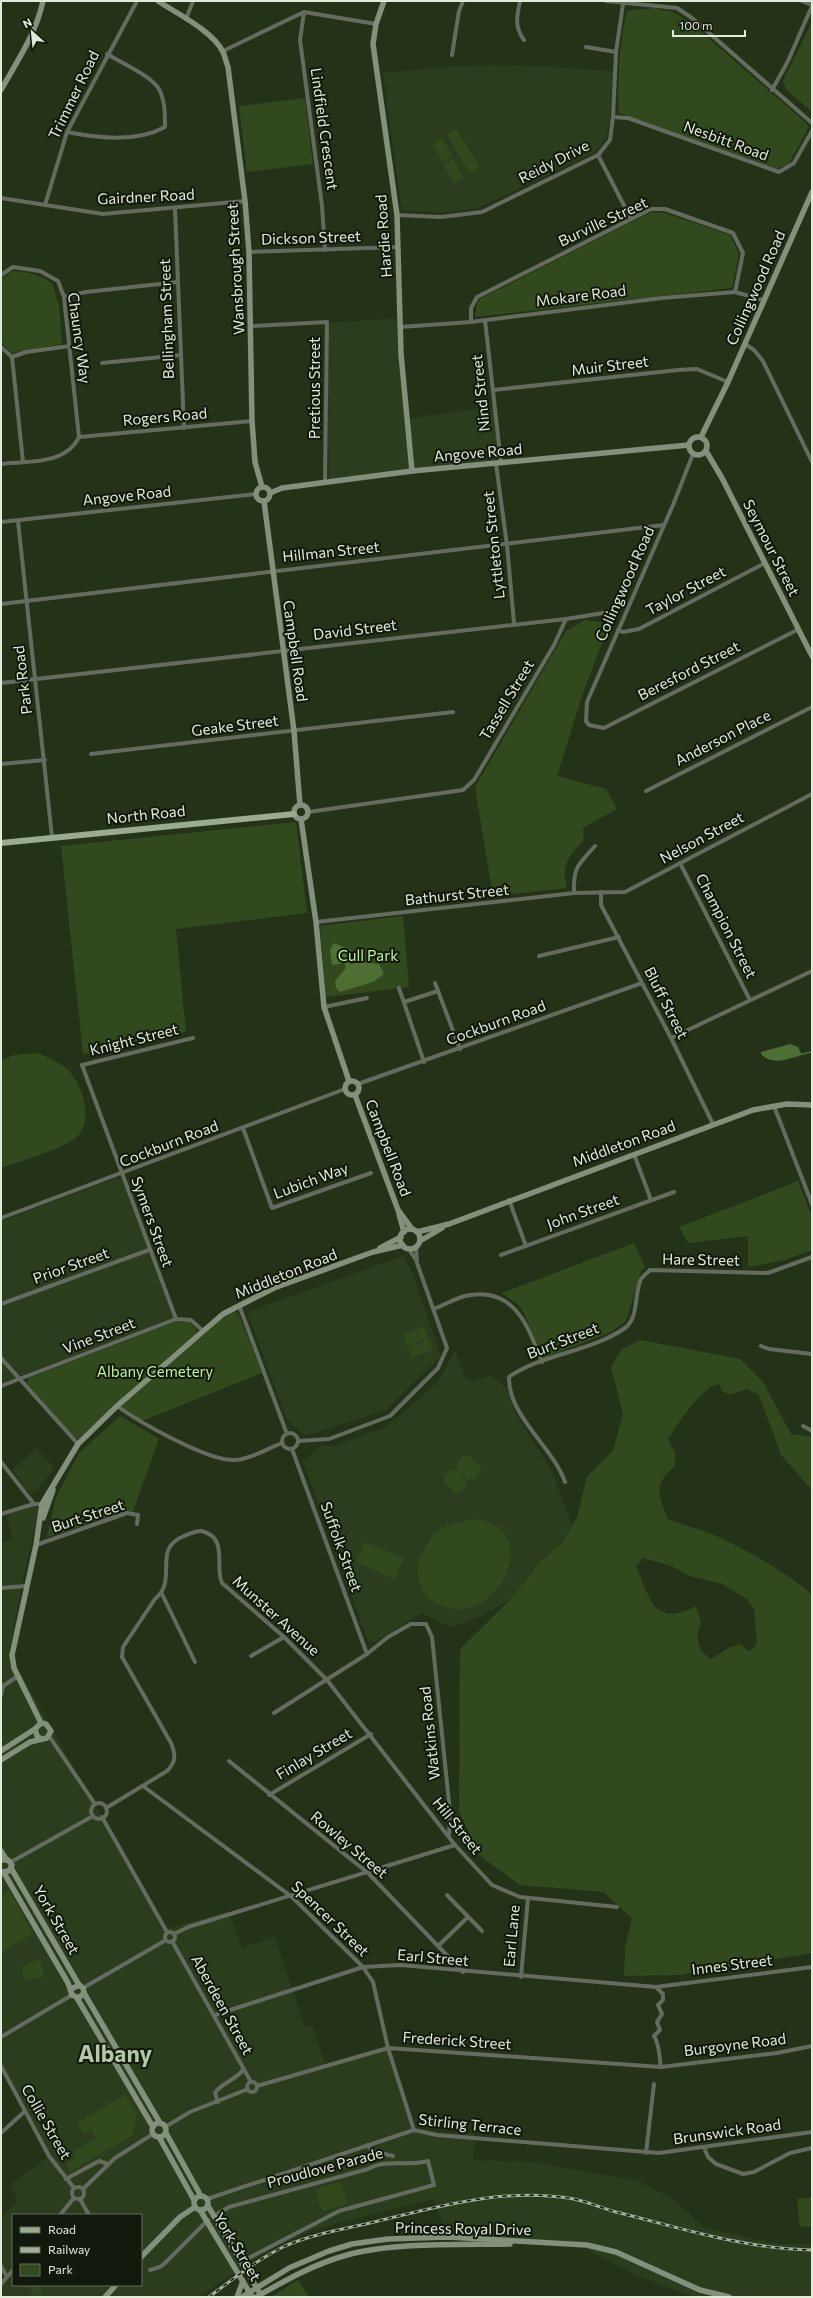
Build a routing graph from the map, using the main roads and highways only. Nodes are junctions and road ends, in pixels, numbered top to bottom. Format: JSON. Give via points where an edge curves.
{"nodes":[{"id":1,"x":43,"y":1,"type":"edge"},
{"id":2,"x":158,"y":1,"type":"edge"},
{"id":3,"x":384,"y":1,"type":"edge"},
{"id":4,"x":1,"y":90,"type":"edge"},
{"id":5,"x":812,"y":192,"type":"edge"},
{"id":6,"x":701,"y":437,"type":"junction"},
{"id":7,"x":689,"y":445,"type":"junction"},
{"id":8,"x":706,"y":451,"type":"junction"},
{"id":9,"x":412,"y":471,"type":"junction"},
{"id":10,"x":262,"y":487,"type":"junction"},
{"id":11,"x":270,"y":493,"type":"junction"},
{"id":12,"x":264,"y":501,"type":"junction"},
{"id":13,"x":812,"y":656,"type":"edge"},
{"id":14,"x":300,"y":805,"type":"junction"},
{"id":15,"x":294,"y":814,"type":"junction"},
{"id":16,"x":301,"y":819,"type":"junction"},
{"id":17,"x":1,"y":843,"type":"edge"},
{"id":18,"x":349,"y":1081,"type":"junction"},
{"id":19,"x":355,"y":1095,"type":"junction"},
{"id":20,"x":812,"y":1105,"type":"edge"},
{"id":21,"x":398,"y":1210,"type":"junction"},
{"id":22,"x":449,"y":1224,"type":"junction"},
{"id":23,"x":415,"y":1231,"type":"junction"},
{"id":24,"x":402,"y":1234,"type":"junction"},
{"id":25,"x":418,"y":1243,"type":"junction"},
{"id":26,"x":405,"y":1247,"type":"junction"},
{"id":27,"x":373,"y":1252,"type":"junction"},
{"id":28,"x":58,"y":1475,"type":"junction"},
{"id":29,"x":39,"y":1527,"type":"junction"},
{"id":30,"x":41,"y":1723,"type":"junction"},
{"id":31,"x":35,"y":1729,"type":"junction"},
{"id":32,"x":41,"y":1739,"type":"junction"},
{"id":33,"x":1,"y":1751,"type":"edge"},
{"id":34,"x":1,"y":1760,"type":"edge"},
{"id":35,"x":1,"y":1851,"type":"edge"},
{"id":36,"x":7,"y":1862,"type":"edge"},
{"id":37,"x":3,"y":1872,"type":"edge"},
{"id":38,"x":82,"y":1989,"type":"junction"},
{"id":39,"x":73,"y":1994,"type":"junction"},
{"id":40,"x":164,"y":2128,"type":"junction"},
{"id":41,"x":155,"y":2133,"type":"junction"},
{"id":42,"x":201,"y":2196,"type":"junction"},
{"id":43,"x":194,"y":2200,"type":"junction"},
{"id":44,"x":208,"y":2206,"type":"junction"},
{"id":45,"x":195,"y":2207,"type":"junction"},
{"id":46,"x":200,"y":2210,"type":"junction"},
{"id":47,"x":214,"y":2216,"type":"junction"},
{"id":48,"x":208,"y":2220,"type":"junction"},
{"id":49,"x":447,"y":2237,"type":"junction"},
{"id":50,"x":559,"y":2243,"type":"junction"},
{"id":51,"x":447,"y":2245,"type":"junction"},
{"id":52,"x":142,"y":2256,"type":"edge"},
{"id":53,"x":241,"y":2262,"type":"junction"},
{"id":54,"x":234,"y":2266,"type":"junction"},
{"id":55,"x":245,"y":2271,"type":"joint"},
{"id":56,"x":249,"y":2276,"type":"junction"},
{"id":57,"x":270,"y":2279,"type":"junction"},
{"id":58,"x":243,"y":2281,"type":"junction"},
{"id":59,"x":115,"y":2286,"type":"edge"},
{"id":60,"x":257,"y":2288,"type":"junction"},
{"id":61,"x":251,"y":2295,"type":"edge"},
{"id":62,"x":258,"y":2296,"type":"edge"},
{"id":63,"x":105,"y":2297,"type":"edge"},
{"id":64,"x":237,"y":2297,"type":"edge"},
{"id":65,"x":242,"y":2297,"type":"edge"},
{"id":66,"x":729,"y":2297,"type":"edge"}],
"edges":[{"from":1,"to":4,"type":"main road","via":[[32,35]]},
{"from":2,"to":10,"type":"main road","name":"Wansbrough Street","via":[[214,40],[223,51],[228,66],[245,201],[252,326],[252,421],[255,462]]},
{"from":3,"to":9,"type":"main road","name":"Hardie Road","via":[[376,24],[373,44],[397,214],[402,376]]},
{"from":5,"to":6,"type":"main road","name":"Collingwood Road"},
{"from":6,"to":7,"type":"main road","via":[[691,440]]},
{"from":6,"to":8,"type":"main road","via":[[707,445]]},
{"from":7,"to":8,"type":"main road","via":[[693,454],[700,455]]},
{"from":7,"to":9,"type":"main road","name":"Angove Road"},
{"from":8,"to":13,"type":"main road","name":"Seymour Street"},
{"from":9,"to":11,"type":"main road","name":"Angove Road","via":[[326,481],[282,488]]},
{"from":10,"to":11,"type":"main road","via":[[267,488]]},
{"from":10,"to":12,"type":"main road","via":[[256,494],[258,500]]},
{"from":11,"to":12,"type":"main road","via":[[270,497]]},
{"from":12,"to":14,"type":"main road","name":"Campbell Road","via":[[294,731]]},
{"from":14,"to":15,"type":"main road","via":[[296,807]]},
{"from":14,"to":16,"type":"main road","via":[[306,807],[308,812],[306,817]]},
{"from":15,"to":16,"type":"main road","via":[[296,818]]},
{"from":15,"to":17,"type":"main road","name":"North Road"},
{"from":16,"to":18,"type":"main road","via":[[316,922],[324,1007]]},
{"from":18,"to":19,"type":"main road","via":[[345,1089],[348,1094]]},
{"from":18,"to":19,"type":"main road","via":[[358,1084],[359,1089]]},
{"from":19,"to":21,"type":"main road","name":"Campbell Road"},
{"from":20,"to":22,"type":"main road","name":"Middleton Road","via":[[774,1106],[754,1110]]},
{"from":21,"to":23,"type":"main road","name":"Campbell Road"},
{"from":21,"to":24,"type":"main road","name":"Campbell Road"},
{"from":22,"to":23,"type":"main road","name":"Middleton Road"},
{"from":22,"to":25,"type":"main road","name":"Middleton Road"},
{"from":23,"to":24,"type":"main road","name":"Middleton Road"},
{"from":23,"to":25,"type":"main road","name":"Campbell Road"},
{"from":24,"to":26,"type":"main road","name":"Campbell Road"},
{"from":24,"to":27,"type":"main road","name":"Middleton Road"},
{"from":25,"to":26,"type":"main road","name":"Middleton Road"},
{"from":26,"to":27,"type":"main road","name":"Middleton Road"},
{"from":27,"to":28,"type":"main road","name":"Middleton Road","via":[[274,1288],[222,1314],[117,1406],[78,1444]]},
{"from":28,"to":29,"type":"main road","name":"Middleton Road"},
{"from":28,"to":29,"type":"main road","name":"Middleton Road","via":[[42,1504]]},
{"from":29,"to":30,"type":"main road","name":"Middleton Road","via":[[12,1662]]},
{"from":30,"to":31,"type":"main road"},
{"from":30,"to":32,"type":"main road","via":[[49,1725],[51,1730],[49,1736]]},
{"from":31,"to":32,"type":"main road"},
{"from":31,"to":33,"type":"main road"},
{"from":32,"to":34,"type":"main road","via":[[30,1742]]},
{"from":35,"to":36,"type":"main road","name":"York Street"},
{"from":36,"to":37,"type":"main road","name":"York Street"},
{"from":36,"to":38,"type":"main road","name":"York Street"},
{"from":37,"to":39,"type":"main road","name":"York Street"},
{"from":38,"to":39,"type":"main road"},
{"from":38,"to":39,"type":"main road","via":[[82,1997]]},
{"from":38,"to":40,"type":"main road","name":"York Street"},
{"from":39,"to":41,"type":"main road","name":"York Street"},
{"from":40,"to":41,"type":"main road"},
{"from":40,"to":41,"type":"main road"},
{"from":40,"to":42,"type":"main road","name":"York Street"},
{"from":41,"to":43,"type":"main road","name":"York Street"},
{"from":42,"to":43,"type":"main road"},
{"from":42,"to":44,"type":"main road","via":[[207,2199]]},
{"from":43,"to":45,"type":"main road"},
{"from":44,"to":46,"type":"main road"},
{"from":44,"to":47,"type":"main road","name":"York Street"},
{"from":45,"to":46,"type":"main road"},
{"from":45,"to":52,"type":"main road","via":[[180,2217]]},
{"from":46,"to":48,"type":"main road","name":"York Street"},
{"from":47,"to":48,"type":"main road"},
{"from":47,"to":53,"type":"main road","name":"York Street"},
{"from":48,"to":54,"type":"main road","name":"York Street"},
{"from":49,"to":50,"type":"main road","name":"Princess Royal Drive"},
{"from":49,"to":51,"type":"main road"},
{"from":49,"to":57,"type":"main road","name":"Princess Royal Drive","via":[[388,2239],[352,2244],[308,2259]]},
{"from":50,"to":51,"type":"main road","name":"Princess Royal Drive"},
{"from":50,"to":66,"type":"main road","name":"Princess Royal Drive","via":[[587,2245],[616,2252],[700,2290]]},
{"from":51,"to":62,"type":"main road","name":"Princess Royal Drive","via":[[382,2248],[348,2255],[293,2275]]},
{"from":53,"to":54,"type":"main road"},
{"from":53,"to":55,"type":"main road","name":"York Street"},
{"from":54,"to":58,"type":"main road","name":"York Street"},
{"from":55,"to":56,"type":"main road","name":"Princess Royal Drive"},
{"from":56,"to":57,"type":"main road","via":[[261,2282]]},
{"from":56,"to":60,"type":"main road","name":"Princess Royal Drive"},
{"from":57,"to":60,"type":"main road","name":"Princess Royal Drive"},
{"from":58,"to":61,"type":"main road","name":"York Street"},
{"from":58,"to":64,"type":"main road"},
{"from":59,"to":63,"type":"main road"},
{"from":60,"to":61,"type":"main road","name":"Princess Royal Drive"},
{"from":60,"to":62,"type":"main road","name":"Princess Royal Drive"},
{"from":61,"to":65,"type":"main road","name":"Princess Royal Drive"}]}
